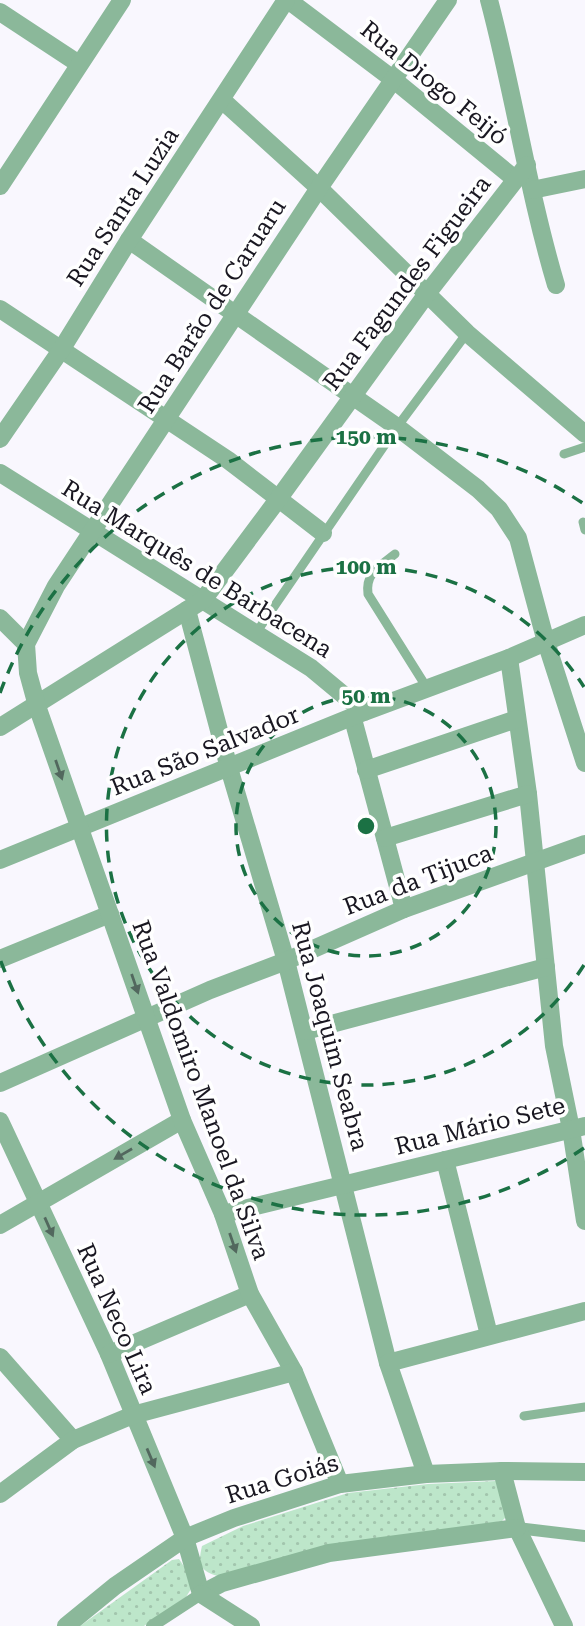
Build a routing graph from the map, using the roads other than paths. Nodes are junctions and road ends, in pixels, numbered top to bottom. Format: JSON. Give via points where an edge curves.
{"nodes":[{"id":1,"x":122,"y":0,"type":"edge"},
{"id":2,"x":287,"y":0,"type":"edge"},
{"id":3,"x":449,"y":0,"type":"edge"},
{"id":4,"x":489,"y":0,"type":"edge"},
{"id":5,"x":0,"y":12,"type":"edge"},
{"id":6,"x":79,"y":64,"type":"junction"},
{"id":7,"x":394,"y":80,"type":"junction"},
{"id":8,"x":222,"y":100,"type":"junction"},
{"id":9,"x":7,"y":160,"type":"edge"},
{"id":10,"x":521,"y":172,"type":"junction"},
{"id":11,"x":585,"y":178,"type":"edge"},
{"id":12,"x":0,"y":186,"type":"edge"},
{"id":13,"x":319,"y":188,"type":"junction"},
{"id":14,"x":532,"y":190,"type":"junction"},
{"id":15,"x":129,"y":240,"type":"junction"},
{"id":16,"x":556,"y":285,"type":"dead end"},
{"id":17,"x":426,"y":295,"type":"junction"},
{"id":18,"x":0,"y":309,"type":"edge"},
{"id":19,"x":236,"y":314,"type":"junction"},
{"id":20,"x":467,"y":333,"type":"junction"},
{"id":21,"x":61,"y":351,"type":"junction"},
{"id":22,"x":352,"y":396,"type":"junction"},
{"id":23,"x":167,"y":418,"type":"junction"},
{"id":24,"x":397,"y":426,"type":"junction"},
{"id":25,"x":585,"y":433,"type":"edge"},
{"id":26,"x":0,"y":439,"type":"edge"},
{"id":27,"x":585,"y":447,"type":"edge"},
{"id":28,"x":565,"y":454,"type":"dead end"},
{"id":29,"x":0,"y":473,"type":"edge"},
{"id":30,"x":279,"y":498,"type":"junction"},
{"id":31,"x":92,"y":532,"type":"junction"},
{"id":32,"x":323,"y":533,"type":"junction"},
{"id":33,"x":395,"y":554,"type":"dead end"},
{"id":34,"x":203,"y":600,"type":"junction"},
{"id":35,"x":187,"y":610,"type":"junction"},
{"id":36,"x":0,"y":618,"type":"edge"},
{"id":37,"x":585,"y":625,"type":"edge"},
{"id":38,"x":256,"y":633,"type":"junction"},
{"id":39,"x":546,"y":642,"type":"junction"},
{"id":40,"x":26,"y":644,"type":"junction"},
{"id":41,"x":509,"y":658,"type":"junction"},
{"id":42,"x":427,"y":688,"type":"junction"},
{"id":43,"x":37,"y":705,"type":"junction"},
{"id":44,"x":358,"y":715,"type":"junction"},
{"id":45,"x":517,"y":719,"type":"junction"},
{"id":46,"x":0,"y":727,"type":"edge"},
{"id":47,"x":585,"y":763,"type":"edge"},
{"id":48,"x":229,"y":768,"type":"junction"},
{"id":49,"x":366,"y":770,"type":"junction"},
{"id":50,"x":528,"y":793,"type":"junction"},
{"id":51,"x":79,"y":828,"type":"junction"},
{"id":52,"x":385,"y":838,"type":"junction"},
{"id":53,"x":585,"y":844,"type":"edge"},
{"id":54,"x":0,"y":860,"type":"edge"},
{"id":55,"x":535,"y":862,"type":"junction"},
{"id":56,"x":404,"y":908,"type":"junction"},
{"id":57,"x":110,"y":914,"type":"junction"},
{"id":58,"x":0,"y":959,"type":"edge"},
{"id":59,"x":286,"y":961,"type":"junction"},
{"id":60,"x":547,"y":967,"type":"junction"},
{"id":61,"x":147,"y":1019,"type":"junction"},
{"id":62,"x":304,"y":1031,"type":"junction"},
{"id":63,"x":0,"y":1083,"type":"edge"},
{"id":64,"x":182,"y":1120,"type":"junction"},
{"id":65,"x":0,"y":1121,"type":"edge"},
{"id":66,"x":578,"y":1127,"type":"edge"},
{"id":67,"x":445,"y":1160,"type":"junction"},
{"id":68,"x":343,"y":1185,"type":"junction"},
{"id":69,"x":38,"y":1203,"type":"junction"},
{"id":70,"x":223,"y":1214,"type":"junction"},
{"id":71,"x":585,"y":1220,"type":"edge"},
{"id":72,"x":0,"y":1225,"type":"edge"},
{"id":73,"x":250,"y":1294,"type":"junction"},
{"id":74,"x":585,"y":1311,"type":"edge"},
{"id":75,"x":489,"y":1335,"type":"junction"},
{"id":76,"x":109,"y":1354,"type":"junction"},
{"id":77,"x":0,"y":1357,"type":"edge"},
{"id":78,"x":388,"y":1363,"type":"junction"},
{"id":79,"x":294,"y":1372,"type":"junction"},
{"id":80,"x":585,"y":1407,"type":"edge"},
{"id":81,"x":133,"y":1415,"type":"junction"},
{"id":82,"x":524,"y":1416,"type":"dead end"},
{"id":83,"x":73,"y":1440,"type":"junction"},
{"id":84,"x":502,"y":1471,"type":"junction"},
{"id":85,"x":585,"y":1472,"type":"edge"},
{"id":86,"x":426,"y":1474,"type":"junction"},
{"id":87,"x":340,"y":1484,"type":"junction"},
{"id":88,"x":0,"y":1494,"type":"edge"},
{"id":89,"x":517,"y":1528,"type":"junction"},
{"id":90,"x":585,"y":1536,"type":"edge"},
{"id":91,"x":185,"y":1538,"type":"junction"},
{"id":92,"x":201,"y":1594,"type":"junction"},
{"id":93,"x":66,"y":1626,"type":"edge"},
{"id":94,"x":152,"y":1626,"type":"edge"},
{"id":95,"x":251,"y":1626,"type":"edge"},
{"id":96,"x":564,"y":1626,"type":"edge"}],
"edges":[{"from":1,"to":6,"type":"street"},
{"from":2,"to":7,"type":"street","name":"Rua Diogo Feijó"},
{"from":2,"to":8,"type":"street","name":"Rua Santa Luzia"},
{"from":3,"to":7,"type":"street","name":"Rua Barão de Caruaru"},
{"from":4,"to":10,"type":"street","via":[[515,105]]},
{"from":5,"to":6,"type":"street"},
{"from":6,"to":9,"type":"street"},
{"from":7,"to":10,"type":"street","name":"Rua Diogo Feijó"},
{"from":7,"to":13,"type":"street","name":"Rua Barão de Caruaru"},
{"from":8,"to":13,"type":"street"},
{"from":8,"to":15,"type":"street","name":"Rua Santa Luzia"},
{"from":9,"to":12,"type":"street"},
{"from":10,"to":14,"type":"street"},
{"from":10,"to":17,"type":"street","name":"Rua Fagundes Figueira"},
{"from":11,"to":14,"type":"street"},
{"from":13,"to":17,"type":"street"},
{"from":13,"to":19,"type":"street","name":"Rua Barão de Caruaru"},
{"from":14,"to":16,"type":"street"},
{"from":15,"to":19,"type":"street"},
{"from":15,"to":21,"type":"street","name":"Rua Santa Luzia"},
{"from":17,"to":20,"type":"street"},
{"from":17,"to":22,"type":"street","name":"Rua Fagundes Figueira"},
{"from":18,"to":21,"type":"street"},
{"from":19,"to":22,"type":"street"},
{"from":19,"to":23,"type":"street","name":"Rua Barão de Caruaru"},
{"from":20,"to":24,"type":"lane"},
{"from":20,"to":25,"type":"street"},
{"from":21,"to":23,"type":"street"},
{"from":21,"to":26,"type":"street","name":"Rua Santa Luzia"},
{"from":22,"to":24,"type":"street"},
{"from":22,"to":30,"type":"street","name":"Rua Fagundes Figueira"},
{"from":23,"to":30,"type":"street"},
{"from":23,"to":31,"type":"street","name":"Rua Barão de Caruaru"},
{"from":24,"to":32,"type":"lane"},
{"from":24,"to":39,"type":"street","via":[[478,489],[513,528]]},
{"from":27,"to":28,"type":"lane"},
{"from":29,"to":31,"type":"street","name":"Rua Marquês de Barbacena"},
{"from":30,"to":32,"type":"street"},
{"from":30,"to":34,"type":"street","name":"Rua Fagundes Figueira"},
{"from":31,"to":34,"type":"street","name":"Rua Marquês de Barbacena"},
{"from":31,"to":40,"type":"street","name":"Rua Barão de Caruaru","via":[[56,586]]},
{"from":32,"to":38,"type":"lane"},
{"from":33,"to":42,"type":"lane","via":[[372,573],[366,583],[368,594]]},
{"from":34,"to":35,"type":"street"},
{"from":34,"to":38,"type":"street","name":"Rua Marquês de Barbacena"},
{"from":35,"to":43,"type":"street"},
{"from":35,"to":48,"type":"street","name":"Rua Joaquim Seabra"},
{"from":36,"to":40,"type":"street"},
{"from":37,"to":39,"type":"street","name":"Rua São Salvador"},
{"from":38,"to":44,"type":"street","name":"Rua Marquês de Barbacena","via":[[311,668]]},
{"from":39,"to":41,"type":"street","name":"Rua São Salvador"},
{"from":39,"to":47,"type":"street"},
{"from":40,"to":43,"type":"street","name":"Rua Valdomiro Manoel da Silva"},
{"from":41,"to":42,"type":"street","name":"Rua São Salvador"},
{"from":41,"to":45,"type":"street"},
{"from":42,"to":44,"type":"street","name":"Rua São Salvador"},
{"from":43,"to":46,"type":"street"},
{"from":43,"to":51,"type":"street","name":"Rua Valdomiro Manoel da Silva","one_way":true},
{"from":44,"to":48,"type":"street","name":"Rua São Salvador"},
{"from":44,"to":49,"type":"street"},
{"from":45,"to":49,"type":"street"},
{"from":45,"to":50,"type":"street"},
{"from":48,"to":51,"type":"street","name":"Rua São Salvador"},
{"from":48,"to":59,"type":"street","name":"Rua Joaquim Seabra"},
{"from":49,"to":52,"type":"street"},
{"from":50,"to":52,"type":"street"},
{"from":50,"to":55,"type":"street"},
{"from":51,"to":54,"type":"street","name":"Rua São Salvador"},
{"from":51,"to":57,"type":"street","name":"Rua Valdomiro Manoel da Silva"},
{"from":52,"to":56,"type":"street"},
{"from":53,"to":55,"type":"street","name":"Rua da Tijuca"},
{"from":55,"to":56,"type":"street","name":"Rua da Tijuca"},
{"from":55,"to":60,"type":"street"},
{"from":56,"to":59,"type":"street","name":"Rua da Tijuca"},
{"from":57,"to":58,"type":"street"},
{"from":57,"to":61,"type":"street","name":"Rua Valdomiro Manoel da Silva","one_way":true},
{"from":59,"to":61,"type":"street","name":"Rua da Tijuca"},
{"from":59,"to":62,"type":"street","name":"Rua Joaquim Seabra"},
{"from":60,"to":62,"type":"street"},
{"from":60,"to":66,"type":"street","via":[[554,1046]]},
{"from":61,"to":63,"type":"street","name":"Rua da Tijuca"},
{"from":61,"to":64,"type":"street","name":"Rua Valdomiro Manoel da Silva"},
{"from":62,"to":68,"type":"street","name":"Rua Joaquim Seabra"},
{"from":64,"to":69,"type":"street","one_way":true},
{"from":64,"to":70,"type":"street","name":"Rua Valdomiro Manoel da Silva"},
{"from":65,"to":69,"type":"street","name":"Rua Neco Lira"},
{"from":66,"to":67,"type":"street","name":"Rua Mário Sete"},
{"from":66,"to":71,"type":"street"},
{"from":67,"to":68,"type":"street","name":"Rua Mário Sete"},
{"from":67,"to":75,"type":"street"},
{"from":68,"to":70,"type":"street","name":"Rua Mário Sete"},
{"from":68,"to":78,"type":"street","name":"Rua Joaquim Seabra"},
{"from":69,"to":72,"type":"street"},
{"from":69,"to":76,"type":"street","name":"Rua Neco Lira","one_way":true},
{"from":70,"to":73,"type":"street","name":"Rua Valdomiro Manoel da Silva","one_way":true},
{"from":73,"to":76,"type":"street"},
{"from":73,"to":79,"type":"street","name":"Rua Valdomiro Manoel da Silva"},
{"from":74,"to":75,"type":"street"},
{"from":75,"to":78,"type":"street"},
{"from":76,"to":81,"type":"street","name":"Rua Neco Lira"},
{"from":77,"to":83,"type":"street"},
{"from":78,"to":86,"type":"street","name":"Rua Joaquim Seabra"},
{"from":79,"to":81,"type":"street"},
{"from":79,"to":87,"type":"street","name":"Rua Valdomiro Manoel da Silva"},
{"from":80,"to":82,"type":"lane"},
{"from":81,"to":83,"type":"street"},
{"from":81,"to":91,"type":"street","name":"Rua Neco Lira","one_way":true},
{"from":83,"to":88,"type":"street"},
{"from":84,"to":85,"type":"street","name":"Rua Goiás"},
{"from":84,"to":86,"type":"street","name":"Rua Goiás"},
{"from":84,"to":89,"type":"street"},
{"from":86,"to":87,"type":"street","name":"Rua Goiás"},
{"from":87,"to":91,"type":"street","name":"Rua Goiás"},
{"from":89,"to":90,"type":"street"},
{"from":89,"to":92,"type":"street","via":[[329,1553],[222,1583]]},
{"from":89,"to":96,"type":"street"},
{"from":91,"to":92,"type":"street","name":"Rua Neco Lira"},
{"from":91,"to":93,"type":"street","name":"Rua Goiás"},
{"from":92,"to":94,"type":"street"},
{"from":92,"to":95,"type":"street"}]}
